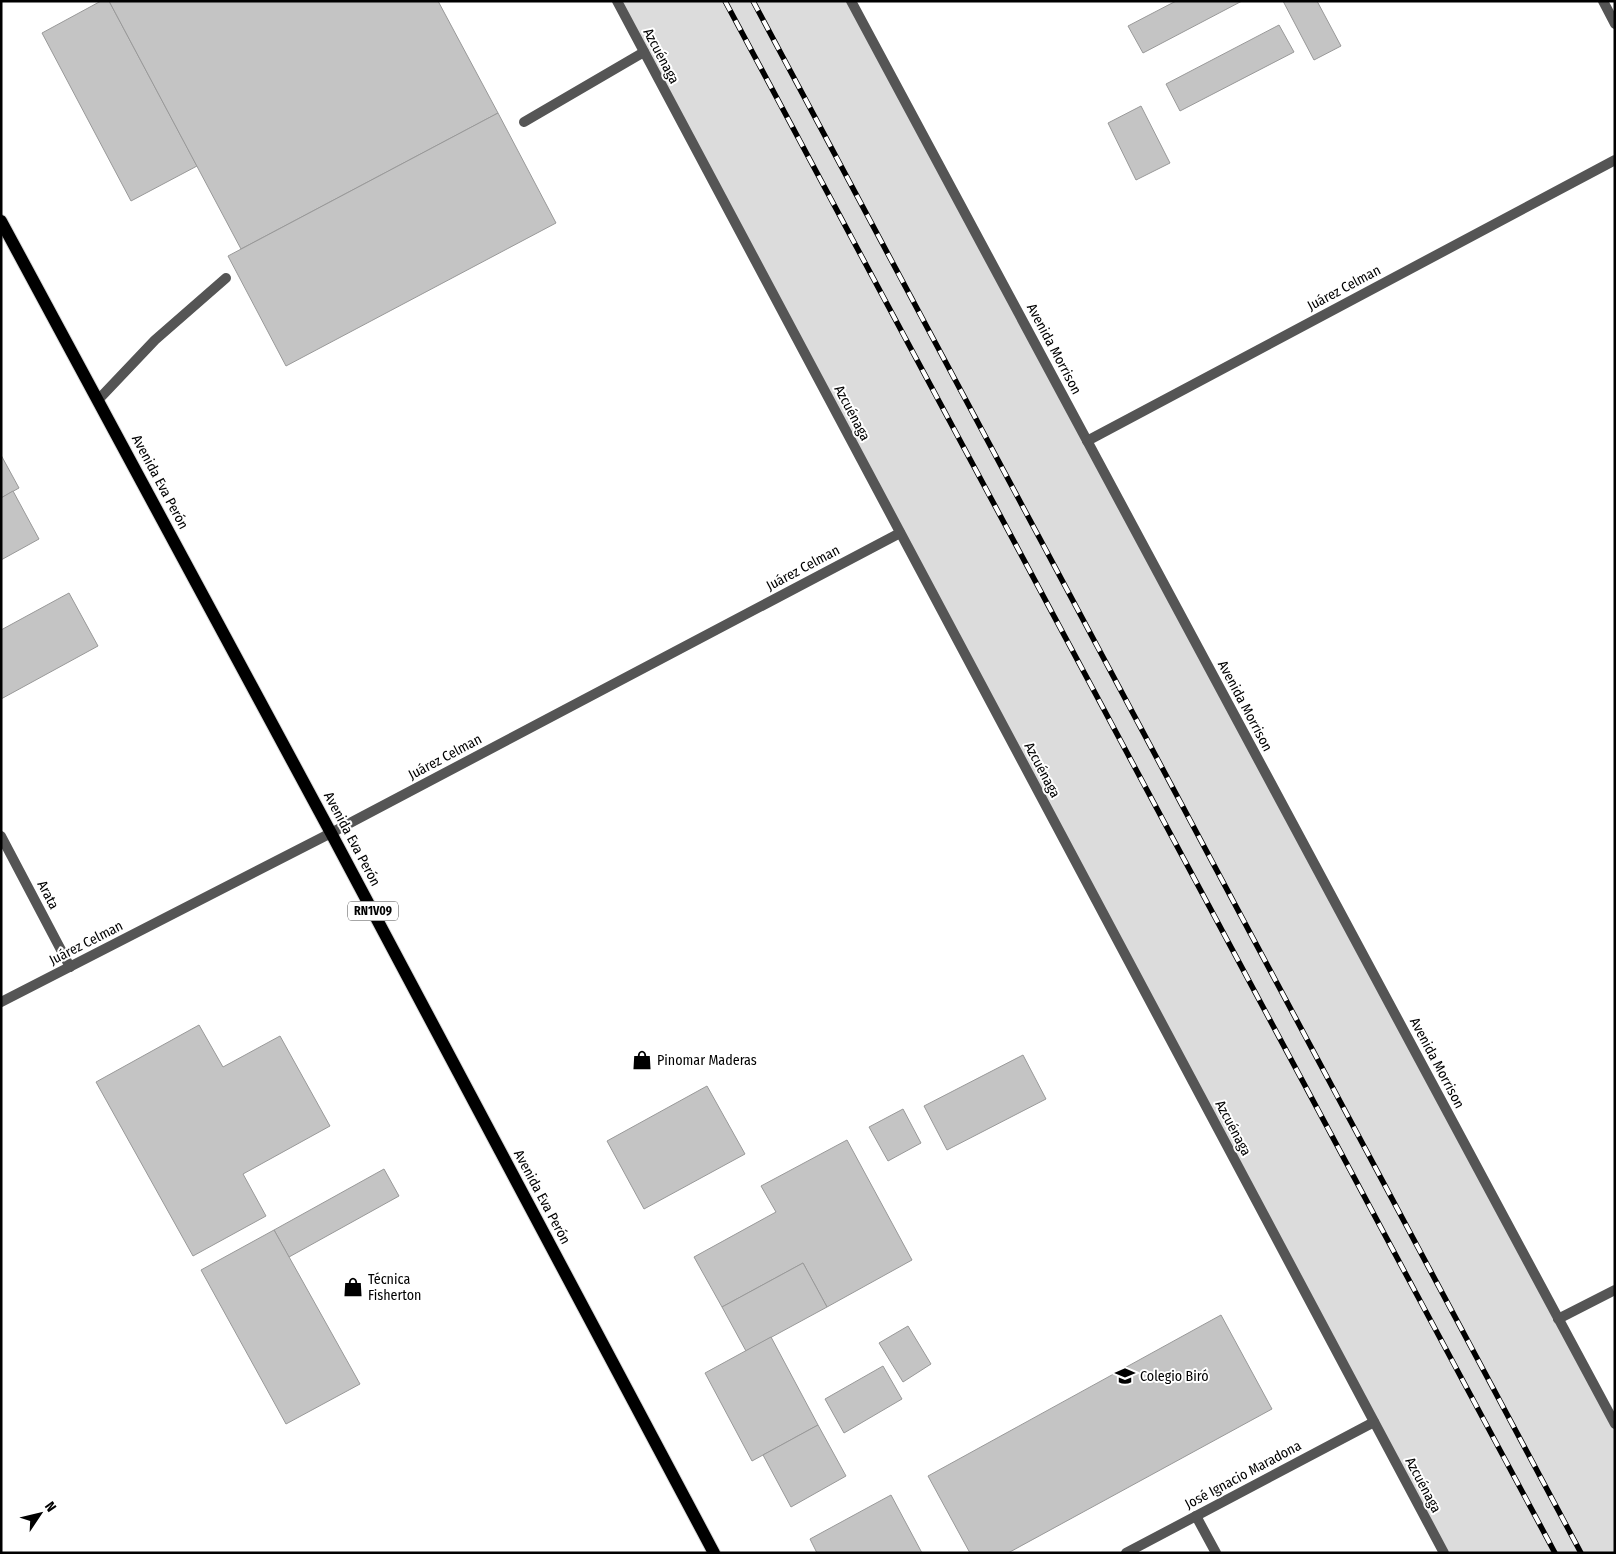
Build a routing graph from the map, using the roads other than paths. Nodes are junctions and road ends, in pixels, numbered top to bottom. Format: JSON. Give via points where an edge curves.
{"nodes":[{"id":1,"x":617,"y":1,"type":"edge"},
{"id":2,"x":851,"y":1,"type":"edge"},
{"id":3,"x":1603,"y":1,"type":"edge"},
{"id":4,"x":1615,"y":24,"type":"edge"},
{"id":5,"x":644,"y":52,"type":"junction"},
{"id":6,"x":524,"y":122,"type":"dead end"},
{"id":7,"x":1615,"y":160,"type":"edge"},
{"id":8,"x":1,"y":221,"type":"edge"},
{"id":9,"x":226,"y":278,"type":"dead end"},
{"id":10,"x":98,"y":400,"type":"junction"},
{"id":11,"x":1087,"y":441,"type":"junction"},
{"id":12,"x":900,"y":533,"type":"junction"},
{"id":13,"x":331,"y":833,"type":"junction"},
{"id":14,"x":1,"y":836,"type":"edge"},
{"id":15,"x":70,"y":967,"type":"junction"},
{"id":16,"x":1,"y":1002,"type":"edge"},
{"id":17,"x":1615,"y":1290,"type":"edge"},
{"id":18,"x":1558,"y":1319,"type":"junction"},
{"id":19,"x":1374,"y":1422,"type":"junction"},
{"id":20,"x":1615,"y":1424,"type":"edge"},
{"id":21,"x":1196,"y":1516,"type":"junction"},
{"id":22,"x":714,"y":1553,"type":"edge"},
{"id":23,"x":1126,"y":1553,"type":"edge"},
{"id":24,"x":1216,"y":1553,"type":"edge"},
{"id":25,"x":1444,"y":1553,"type":"edge"}],
"edges":[{"from":1,"to":5,"type":"street","name":"Azcuénaga"},
{"from":2,"to":11,"type":"street","name":"Avenida Morrison"},
{"from":3,"to":4,"type":"street"},
{"from":5,"to":6,"type":"street"},
{"from":5,"to":12,"type":"street","name":"Azcuénaga"},
{"from":7,"to":11,"type":"street","name":"Juárez Celman"},
{"from":8,"to":10,"type":"main road","name":"Avenida Eva Perón","number":"RN1V09"},
{"from":9,"to":10,"type":"street","via":[[155,340]]},
{"from":10,"to":13,"type":"main road","name":"Avenida Eva Perón","number":"RN1V09"},
{"from":11,"to":18,"type":"street","name":"Avenida Morrison"},
{"from":12,"to":13,"type":"street","name":"Juárez Celman"},
{"from":12,"to":19,"type":"street","name":"Azcuénaga"},
{"from":13,"to":15,"type":"street","name":"Juárez Celman"},
{"from":13,"to":22,"type":"main road","name":"Avenida Eva Perón","number":"RN1V09"},
{"from":14,"to":15,"type":"street","name":"Arata"},
{"from":15,"to":16,"type":"street","name":"Juárez Celman"},
{"from":17,"to":18,"type":"street"},
{"from":18,"to":20,"type":"street","name":"Avenida Morrison"},
{"from":19,"to":21,"type":"street","name":"José Ignacio Maradona"},
{"from":19,"to":25,"type":"street","name":"Azcuénaga"},
{"from":21,"to":23,"type":"street","name":"José Ignacio Maradona"},
{"from":21,"to":24,"type":"street"}]}
